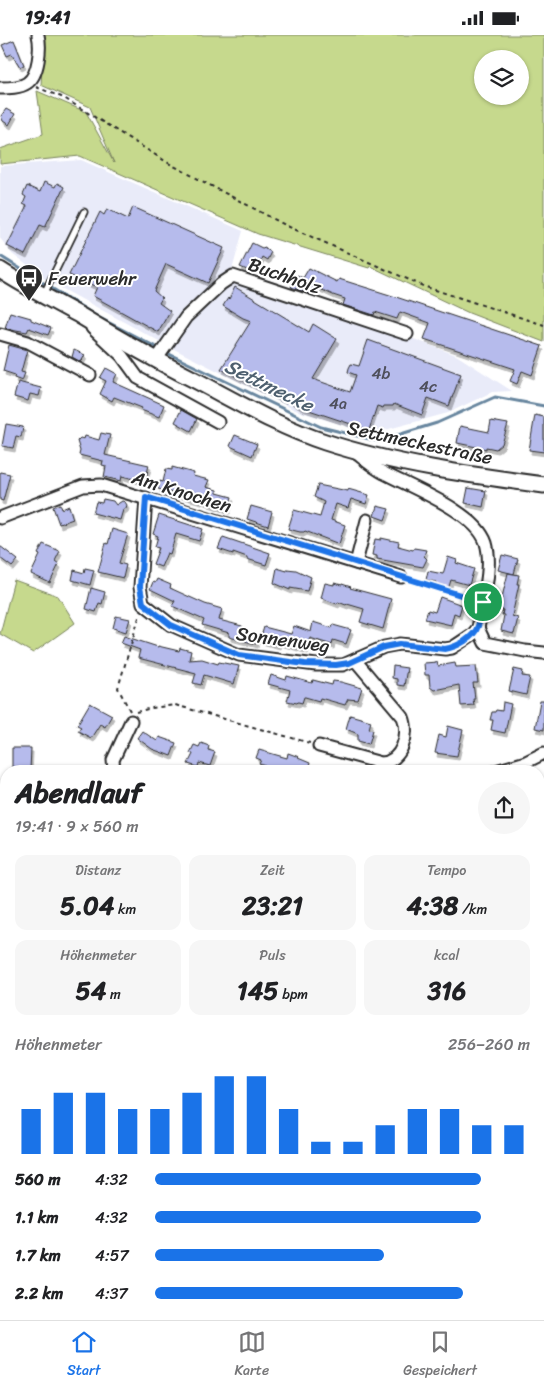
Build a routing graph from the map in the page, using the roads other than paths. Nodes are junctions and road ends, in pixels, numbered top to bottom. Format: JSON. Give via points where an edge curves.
{"nodes":[{"id":1,"x":38,"y":35,"type":"edge"},
{"id":2,"x":0,"y":89,"type":"edge"},
{"id":3,"x":84,"y":212,"type":"dead end"},
{"id":4,"x":0,"y":270,"type":"edge"},
{"id":5,"x":44,"y":294,"type":"junction"},
{"id":6,"x":78,"y":315,"type":"junction"},
{"id":7,"x":0,"y":334,"type":"edge"},
{"id":8,"x":407,"y":334,"type":"dead end"},
{"id":9,"x":157,"y":357,"type":"junction"},
{"id":10,"x":90,"y":375,"type":"dead end"},
{"id":11,"x":218,"y":422,"type":"dead end"},
{"id":12,"x":352,"y":450,"type":"junction"},
{"id":13,"x":544,"y":485,"type":"edge"},
{"id":14,"x":146,"y":497,"type":"junction"},
{"id":15,"x":0,"y":518,"type":"edge"},
{"id":16,"x":367,"y":520,"type":"dead end"},
{"id":17,"x":356,"y":563,"type":"junction"},
{"id":18,"x":401,"y":577,"type":"road end"},
{"id":19,"x":478,"y":629,"type":"junction"},
{"id":20,"x":544,"y":653,"type":"edge"},
{"id":21,"x":355,"y":661,"type":"junction"},
{"id":22,"x":131,"y":721,"type":"road end"},
{"id":23,"x":319,"y":746,"type":"road end"},
{"id":24,"x":544,"y":753,"type":"edge"},
{"id":25,"x":113,"y":765,"type":"edge"},
{"id":26,"x":516,"y":765,"type":"edge"}],
"edges":[{"from":1,"to":2,"type":"street","via":[[38,60],[31,79],[16,87]]},
{"from":3,"to":5,"type":"lane"},
{"from":4,"to":5,"type":"street","name":"Settmeckestraße"},
{"from":5,"to":6,"type":"street","name":"Settmeckestraße"},
{"from":6,"to":9,"type":"street","name":"Settmeckestraße"},
{"from":6,"to":11,"type":"street","via":[[122,356],[138,378]]},
{"from":7,"to":10,"type":"street","via":[[28,342]]},
{"from":8,"to":9,"type":"street","name":"Buchholz","via":[[233,276],[186,317]]},
{"from":9,"to":12,"type":"street","name":"Settmeckestraße","via":[[240,405],[298,432]]},
{"from":12,"to":13,"type":"street","name":"Settmeckestraße","via":[[392,461]]},
{"from":12,"to":19,"type":"street","via":[[382,472],[450,508],[478,529],[488,553]]},
{"from":14,"to":15,"type":"street","name":"Am Knochen","via":[[101,485],[83,486]]},
{"from":14,"to":17,"type":"street","name":"Am Knochen"},
{"from":14,"to":21,"type":"street","name":"Sonnenweg","via":[[140,587],[143,603],[171,625],[239,655],[316,665],[343,665]]},
{"from":16,"to":17,"type":"street"},
{"from":17,"to":18,"type":"street","name":"Am Knochen"},
{"from":19,"to":20,"type":"street","via":[[485,643]]},
{"from":19,"to":21,"type":"street","name":"Sonnenweg","via":[[452,648],[400,644],[384,647]]},
{"from":21,"to":23,"type":"street","name":"Sonnenweg","via":[[403,717],[406,727],[403,744],[393,760],[381,763]]},
{"from":22,"to":25,"type":"street"},
{"from":24,"to":26,"type":"street"}]}
